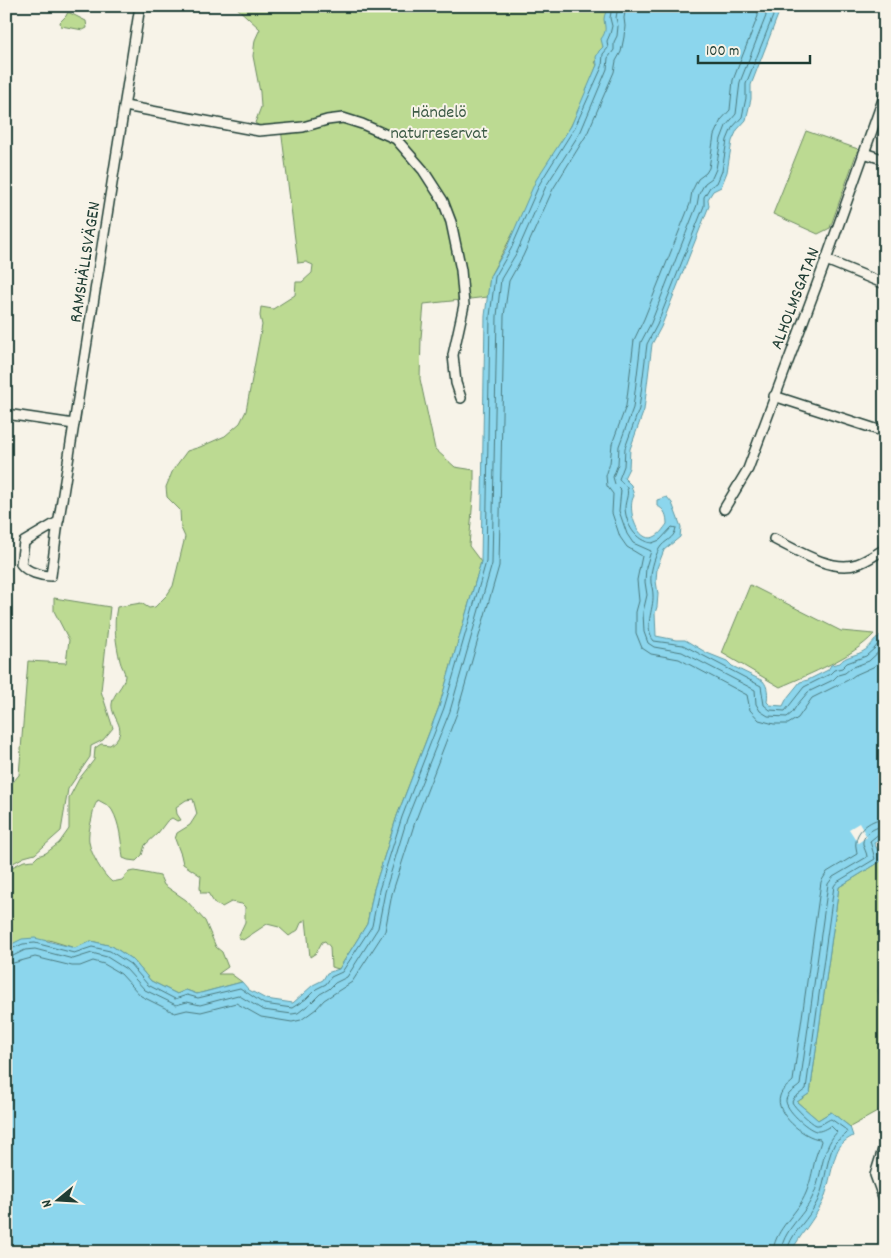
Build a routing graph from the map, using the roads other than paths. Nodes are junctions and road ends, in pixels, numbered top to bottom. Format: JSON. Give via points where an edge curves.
{"nodes":[{"id":1,"x":140,"y":6,"type":"edge"},
{"id":2,"x":885,"y":94,"type":"edge"},
{"id":3,"x":126,"y":106,"type":"junction"},
{"id":4,"x":864,"y":153,"type":"junction"},
{"id":5,"x":885,"y":160,"type":"edge"},
{"id":6,"x":826,"y":260,"type":"junction"},
{"id":7,"x":885,"y":284,"type":"edge"},
{"id":8,"x":774,"y":396,"type":"junction"},
{"id":9,"x":461,"y":398,"type":"dead end"},
{"id":10,"x":6,"y":414,"type":"edge"},
{"id":11,"x":74,"y":424,"type":"junction"},
{"id":12,"x":885,"y":432,"type":"edge"},
{"id":13,"x":724,"y":509,"type":"dead end"},
{"id":14,"x":58,"y":522,"type":"junction"},
{"id":15,"x":774,"y":540,"type":"dead end"},
{"id":16,"x":885,"y":549,"type":"edge"},
{"id":17,"x":885,"y":1143,"type":"edge"},
{"id":18,"x":885,"y":1202,"type":"edge"}],
"edges":[{"from":1,"to":3,"type":"street","name":"RAMSHÄLLSVÄGEN"},
{"from":2,"to":4,"type":"street","name":"ALHOLMSGATAN"},
{"from":3,"to":9,"type":"street","via":[[259,131],[303,127],[343,118],[396,139],[428,178],[451,222],[464,305],[453,355]]},
{"from":3,"to":11,"type":"street","name":"RAMSHÄLLSVÄGEN"},
{"from":4,"to":5,"type":"street"},
{"from":4,"to":6,"type":"street","name":"ALHOLMSGATAN"},
{"from":6,"to":7,"type":"street"},
{"from":6,"to":8,"type":"street","name":"ALHOLMSGATAN"},
{"from":8,"to":12,"type":"street"},
{"from":8,"to":13,"type":"street","name":"ALHOLMSGATAN","via":[[748,469]]},
{"from":10,"to":11,"type":"street"},
{"from":11,"to":14,"type":"street","name":"RAMSHÄLLSVÄGEN"},
{"from":14,"to":14,"type":"street","name":"RAMSHÄLLSVÄGEN","via":[[51,576],[23,567],[24,542]]},
{"from":15,"to":16,"type":"street","via":[[840,566],[856,564]]},
{"from":17,"to":18,"type":"street","via":[[875,1175]]}]}
